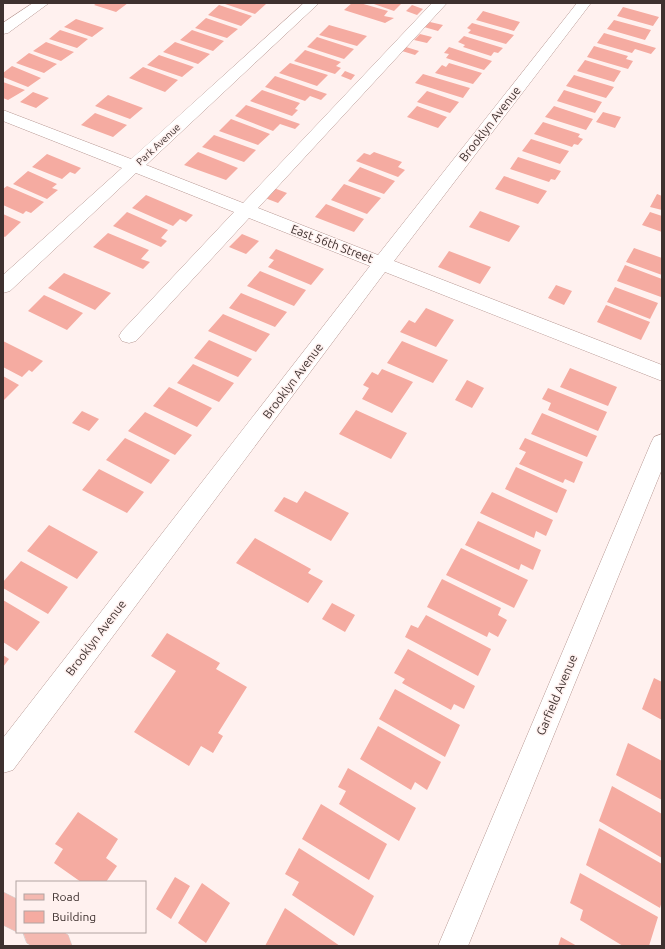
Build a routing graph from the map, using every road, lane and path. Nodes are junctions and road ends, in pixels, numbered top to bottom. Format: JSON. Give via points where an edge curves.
{"nodes":[{"id":1,"x":42,"y":3,"type":"edge"},
{"id":2,"x":312,"y":3,"type":"edge"},
{"id":3,"x":440,"y":3,"type":"edge"},
{"id":4,"x":584,"y":3,"type":"edge"},
{"id":5,"x":3,"y":30,"type":"edge"},
{"id":6,"x":3,"y":114,"type":"edge"},
{"id":7,"x":134,"y":166,"type":"junction"},
{"id":8,"x":245,"y":210,"type":"junction"},
{"id":9,"x":382,"y":263,"type":"junction"},
{"id":10,"x":3,"y":286,"type":"edge"},
{"id":11,"x":129,"y":336,"type":"dead end"},
{"id":12,"x":662,"y":373,"type":"edge"},
{"id":13,"x":662,"y":443,"type":"edge"},
{"id":14,"x":3,"y":760,"type":"edge"},
{"id":15,"x":3,"y":907,"type":"edge"},
{"id":16,"x":16,"y":916,"type":"edge"},
{"id":17,"x":39,"y":933,"type":"edge"},
{"id":18,"x":57,"y":946,"type":"edge"},
{"id":19,"x":453,"y":946,"type":"edge"}],
"edges":[{"from":1,"to":5,"type":"street"},
{"from":2,"to":7,"type":"street","name":"Park Avenue"},
{"from":3,"to":8,"type":"street"},
{"from":4,"to":9,"type":"street","name":"Brooklyn Avenue"},
{"from":6,"to":7,"type":"street","name":"East 56th Street"},
{"from":7,"to":8,"type":"street","name":"East 56th Street"},
{"from":7,"to":10,"type":"street","name":"Park Avenue"},
{"from":8,"to":9,"type":"street","name":"East 56th Street"},
{"from":8,"to":11,"type":"street"},
{"from":9,"to":12,"type":"street","name":"East 56th Street"},
{"from":9,"to":14,"type":"street","name":"Brooklyn Avenue"},
{"from":13,"to":19,"type":"street","name":"Garfield Avenue"},
{"from":15,"to":16,"type":"main road"},
{"from":17,"to":18,"type":"main road"}]}
